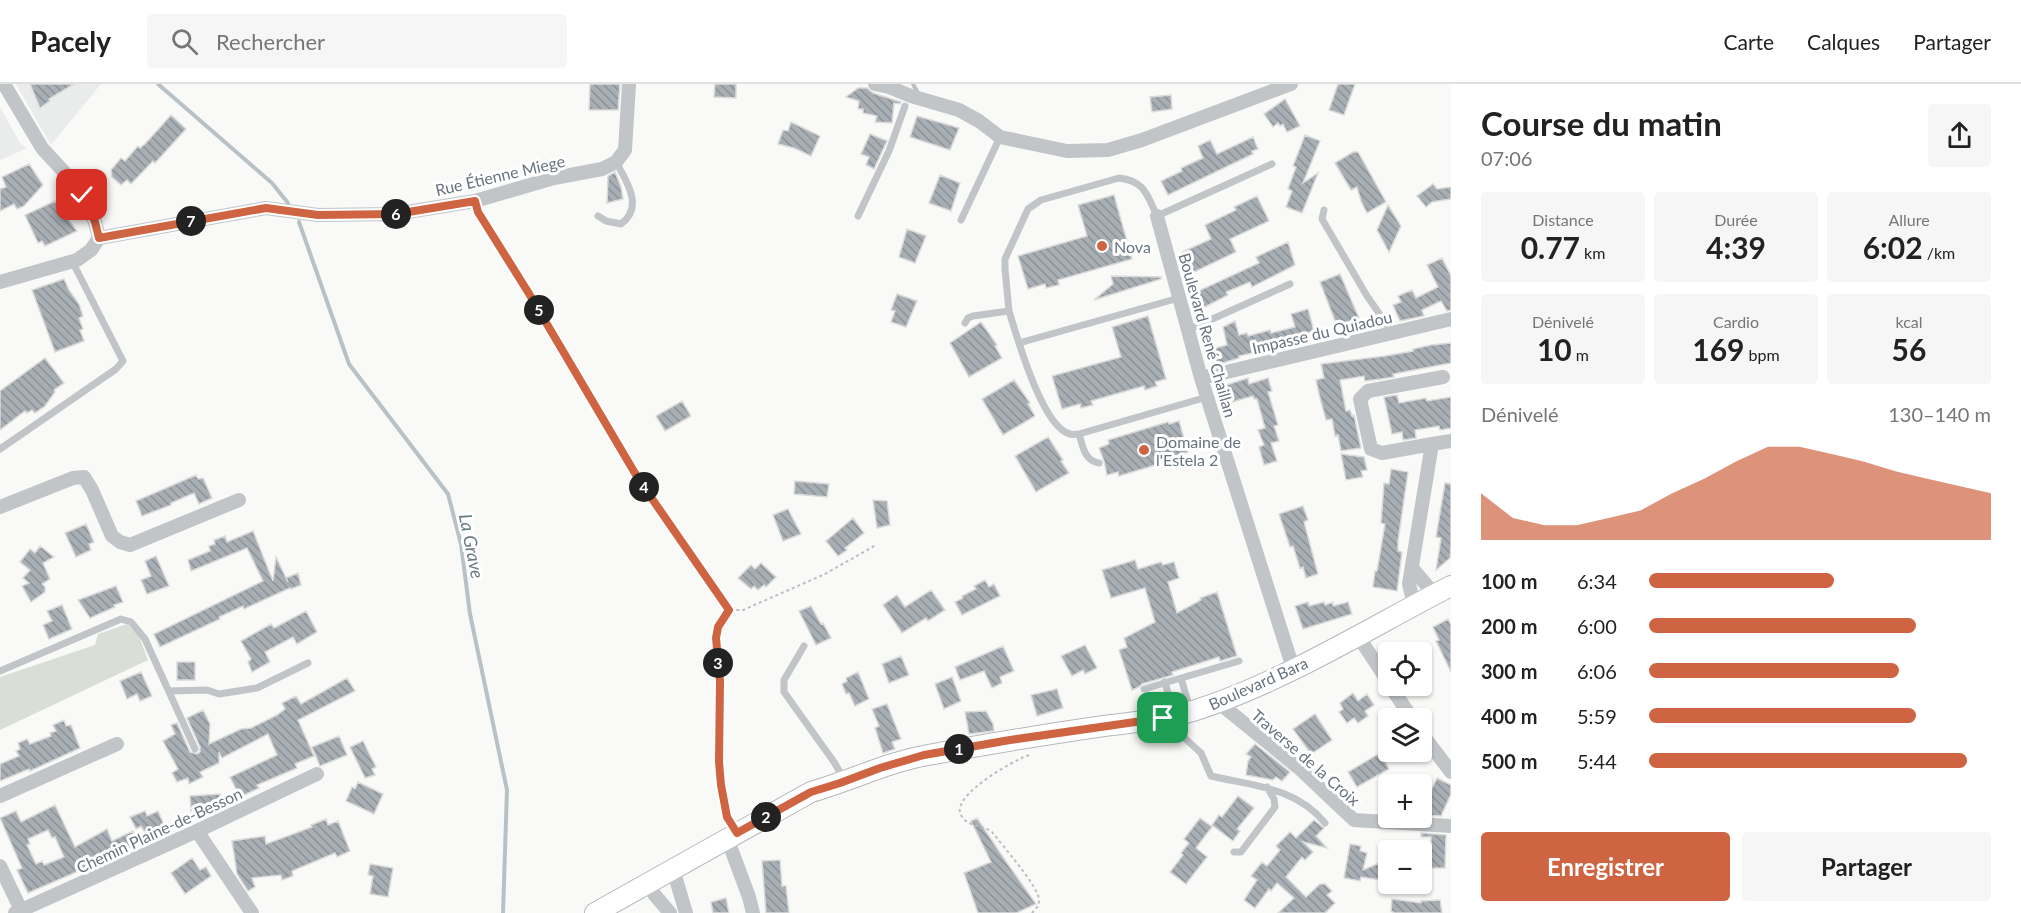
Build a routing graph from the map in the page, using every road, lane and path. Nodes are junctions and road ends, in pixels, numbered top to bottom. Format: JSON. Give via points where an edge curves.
{"nodes":[{"id":1,"x":4,"y":84,"type":"edge"},
{"id":2,"x":629,"y":84,"type":"edge"},
{"id":3,"x":875,"y":84,"type":"edge"},
{"id":4,"x":1291,"y":84,"type":"edge"},
{"id":5,"x":907,"y":100,"type":"junction"},
{"id":6,"x":1000,"y":137,"type":"junction"},
{"id":7,"x":616,"y":162,"type":"junction"},
{"id":8,"x":1272,"y":164,"type":"dead end"},
{"id":9,"x":475,"y":201,"type":"junction"},
{"id":10,"x":1324,"y":210,"type":"dead end"},
{"id":11,"x":598,"y":216,"type":"dead end"},
{"id":12,"x":858,"y":216,"type":"dead end"},
{"id":13,"x":1157,"y":216,"type":"junction"},
{"id":14,"x":961,"y":220,"type":"dead end"},
{"id":15,"x":99,"y":238,"type":"junction"},
{"id":16,"x":72,"y":261,"type":"junction"},
{"id":17,"x":0,"y":282,"type":"edge"},
{"id":18,"x":1290,"y":284,"type":"dead end"},
{"id":19,"x":1179,"y":298,"type":"junction"},
{"id":20,"x":1010,"y":311,"type":"junction"},
{"id":21,"x":1451,"y":319,"type":"edge"},
{"id":22,"x":965,"y":323,"type":"dead end"},
{"id":23,"x":1188,"y":330,"type":"junction"},
{"id":24,"x":1392,"y":332,"type":"junction"},
{"id":25,"x":1019,"y":343,"type":"junction"},
{"id":26,"x":1443,"y":377,"type":"dead end"},
{"id":27,"x":1201,"y":378,"type":"junction"},
{"id":28,"x":1207,"y":397,"type":"junction"},
{"id":29,"x":1079,"y":434,"type":"junction"},
{"id":30,"x":1451,"y":441,"type":"edge"},
{"id":31,"x":1432,"y":444,"type":"junction"},
{"id":32,"x":0,"y":449,"type":"edge"},
{"id":33,"x":1099,"y":463,"type":"dead end"},
{"id":34,"x":239,"y":500,"type":"dead end"},
{"id":35,"x":0,"y":507,"type":"edge"},
{"id":36,"x":876,"y":545,"type":"dead end"},
{"id":37,"x":1413,"y":569,"type":"junction"},
{"id":38,"x":1442,"y":590,"type":"edge"},
{"id":39,"x":1414,"y":605,"type":"junction"},
{"id":40,"x":729,"y":610,"type":"junction"},
{"id":41,"x":1358,"y":636,"type":"junction"},
{"id":42,"x":804,"y":646,"type":"dead end"},
{"id":43,"x":1239,"y":661,"type":"dead end"},
{"id":44,"x":308,"y":663,"type":"dead end"},
{"id":45,"x":1378,"y":666,"type":"edge"},
{"id":46,"x":1293,"y":668,"type":"junction"},
{"id":47,"x":0,"y":671,"type":"edge"},
{"id":48,"x":1181,"y":678,"type":"junction"},
{"id":49,"x":1165,"y":682,"type":"junction"},
{"id":50,"x":1144,"y":688,"type":"dead end"},
{"id":51,"x":168,"y":691,"type":"junction"},
{"id":52,"x":1218,"y":702,"type":"junction"},
{"id":53,"x":1176,"y":715,"type":"junction"},
{"id":54,"x":117,"y":744,"type":"dead end"},
{"id":55,"x":1432,"y":747,"type":"edge"},
{"id":56,"x":195,"y":749,"type":"dead end"},
{"id":57,"x":1034,"y":754,"type":"dead end"},
{"id":58,"x":1451,"y":772,"type":"edge"},
{"id":59,"x":317,"y":774,"type":"dead end"},
{"id":60,"x":843,"y":782,"type":"junction"},
{"id":61,"x":1268,"y":787,"type":"junction"},
{"id":62,"x":0,"y":796,"type":"edge"},
{"id":63,"x":1325,"y":823,"type":"dead end"},
{"id":64,"x":1451,"y":826,"type":"edge"},
{"id":65,"x":197,"y":831,"type":"junction"},
{"id":66,"x":732,"y":841,"type":"junction"},
{"id":67,"x":1234,"y":852,"type":"dead end"},
{"id":68,"x":0,"y":866,"type":"edge"},
{"id":69,"x":676,"y":875,"type":"junction"},
{"id":70,"x":651,"y":888,"type":"junction"},
{"id":71,"x":18,"y":912,"type":"edge"},
{"id":72,"x":252,"y":913,"type":"edge"},
{"id":73,"x":595,"y":913,"type":"edge"},
{"id":74,"x":618,"y":913,"type":"edge"},
{"id":75,"x":670,"y":913,"type":"edge"},
{"id":76,"x":686,"y":913,"type":"edge"},
{"id":77,"x":753,"y":913,"type":"edge"},
{"id":78,"x":1032,"y":913,"type":"edge"}],
"edges":[{"from":1,"to":15,"type":"street","via":[[42,148],[82,195]]},
{"from":2,"to":7,"type":"street","via":[[625,150]]},
{"from":3,"to":5,"type":"street","via":[[890,87]]},
{"from":4,"to":6,"type":"street","via":[[1108,150],[1067,151]]},
{"from":5,"to":6,"type":"street","via":[[959,110]]},
{"from":5,"to":12,"type":"lane","via":[[890,151]]},
{"from":6,"to":14,"type":"lane"},
{"from":7,"to":9,"type":"street","name":"Rue Étienne Miege","via":[[602,169],[554,178]]},
{"from":7,"to":11,"type":"lane","via":[[630,188],[632,211],[621,224]]},
{"from":8,"to":13,"type":"lane"},
{"from":9,"to":15,"type":"street","name":"Rue Étienne Miege","via":[[396,214],[318,215],[266,208]]},
{"from":9,"to":40,"type":"path","via":[[639,480]]},
{"from":10,"to":24,"type":"lane","via":[[1322,219]]},
{"from":13,"to":19,"type":"street","name":"Boulevard René Chaillan"},
{"from":13,"to":20,"type":"lane","via":[[1144,188],[1119,178],[1041,200],[1028,209],[1005,259]]},
{"from":15,"to":16,"type":"street","via":[[91,250]]},
{"from":16,"to":17,"type":"street"},
{"from":16,"to":32,"type":"lane","via":[[123,361]]},
{"from":18,"to":23,"type":"lane"},
{"from":19,"to":23,"type":"street","name":"Boulevard René Chaillan"},
{"from":19,"to":25,"type":"lane"},
{"from":20,"to":22,"type":"lane","via":[[973,316]]},
{"from":20,"to":25,"type":"lane"},
{"from":21,"to":24,"type":"street","name":"Impasse du Quiadou"},
{"from":23,"to":27,"type":"street","name":"Boulevard René Chaillan"},
{"from":24,"to":27,"type":"street","name":"Impasse du Quiadou"},
{"from":25,"to":29,"type":"lane","via":[[1030,377],[1053,422],[1070,434]]},
{"from":26,"to":31,"type":"street","via":[[1368,391],[1360,399],[1371,449],[1382,453]]},
{"from":27,"to":28,"type":"street","name":"Boulevard René Chaillan"},
{"from":28,"to":29,"type":"lane"},
{"from":28,"to":46,"type":"street","name":"Boulevard René Chaillan"},
{"from":29,"to":33,"type":"lane","via":[[1087,458]]},
{"from":30,"to":31,"type":"street"},
{"from":31,"to":37,"type":"street"},
{"from":34,"to":35,"type":"street","via":[[130,544],[112,536],[84,477]]},
{"from":36,"to":40,"type":"path","via":[[743,610]]},
{"from":37,"to":38,"type":"street"},
{"from":37,"to":39,"type":"street","via":[[1409,584]]},
{"from":38,"to":39,"type":"street","name":"Boulevard Bara"},
{"from":39,"to":41,"type":"street","name":"Boulevard Bara"},
{"from":40,"to":66,"type":"path","via":[[716,638],[719,762]]},
{"from":41,"to":45,"type":"street"},
{"from":41,"to":46,"type":"street","name":"Boulevard Bara"},
{"from":42,"to":60,"type":"lane","via":[[784,680],[784,692],[834,762]]},
{"from":43,"to":48,"type":"lane"},
{"from":44,"to":51,"type":"lane","via":[[257,687],[219,694],[207,690]]},
{"from":46,"to":52,"type":"street","name":"Boulevard Bara"},
{"from":47,"to":51,"type":"lane","via":[[121,619],[131,622],[145,639]]},
{"from":48,"to":49,"type":"lane"},
{"from":48,"to":53,"type":"lane"},
{"from":49,"to":50,"type":"lane"},
{"from":49,"to":53,"type":"lane"},
{"from":51,"to":56,"type":"lane"},
{"from":52,"to":53,"type":"street","name":"Boulevard Bara"},
{"from":52,"to":64,"type":"street","name":"Traverse de la Croix","via":[[1299,768],[1354,820]]},
{"from":53,"to":60,"type":"street","name":"Boulevard Bara","via":[[924,755]]},
{"from":53,"to":61,"type":"lane","via":[[1211,776]]},
{"from":54,"to":62,"type":"street"},
{"from":55,"to":58,"type":"street"},
{"from":57,"to":78,"type":"path","via":[[982,782],[959,806],[959,813],[971,825],[992,832],[1035,887],[1039,901]]},
{"from":59,"to":65,"type":"street","name":"Chemin Plaine-de-Besson"},
{"from":60,"to":66,"type":"street","name":"Boulevard Bara","via":[[811,792]]},
{"from":61,"to":63,"type":"lane","via":[[1315,811]]},
{"from":61,"to":67,"type":"lane","via":[[1275,807],[1241,852]]},
{"from":65,"to":71,"type":"street","name":"Chemin Plaine-de-Besson"},
{"from":65,"to":72,"type":"street"},
{"from":66,"to":69,"type":"street","name":"Boulevard Bara"},
{"from":66,"to":77,"type":"street"},
{"from":68,"to":71,"type":"street"},
{"from":69,"to":70,"type":"street","name":"Boulevard Bara"},
{"from":69,"to":76,"type":"street"},
{"from":70,"to":73,"type":"street","name":"Boulevard Bara"},
{"from":70,"to":74,"type":"street","name":"Boulevard Bara"},
{"from":70,"to":75,"type":"street"}]}
